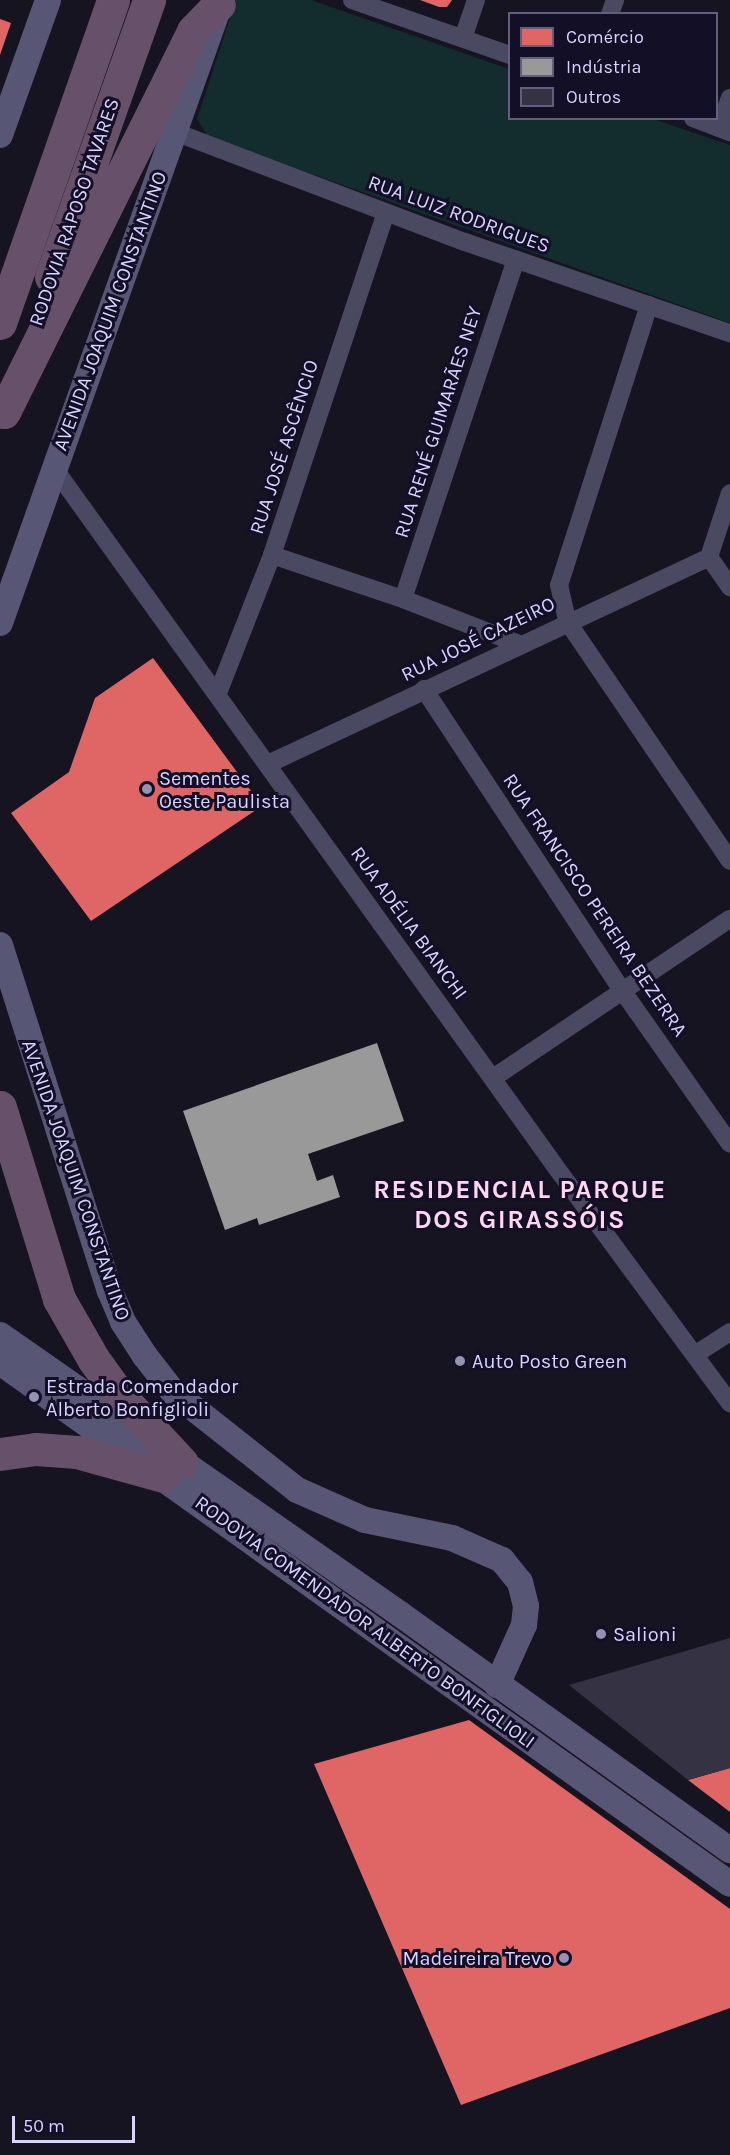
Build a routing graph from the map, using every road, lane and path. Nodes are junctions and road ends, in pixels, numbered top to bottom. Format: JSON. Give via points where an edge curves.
{"nodes":[{"id":1,"x":48,"y":0,"type":"edge"},
{"id":2,"x":113,"y":0,"type":"edge"},
{"id":3,"x":149,"y":0,"type":"edge"},
{"id":4,"x":352,"y":0,"type":"edge"},
{"id":5,"x":476,"y":0,"type":"edge"},
{"id":6,"x":220,"y":2,"type":"edge"},
{"id":7,"x":463,"y":38,"type":"junction"},
{"id":8,"x":508,"y":54,"type":"edge"},
{"id":9,"x":730,"y":98,"type":"edge"},
{"id":10,"x":698,"y":120,"type":"edge"},
{"id":11,"x":725,"y":130,"type":"edge"},
{"id":12,"x":175,"y":132,"type":"junction"},
{"id":13,"x":0,"y":135,"type":"edge"},
{"id":14,"x":386,"y":212,"type":"junction"},
{"id":15,"x":516,"y":259,"type":"junction"},
{"id":16,"x":649,"y":305,"type":"junction"},
{"id":17,"x":0,"y":323,"type":"edge"},
{"id":18,"x":730,"y":333,"type":"edge"},
{"id":19,"x":2,"y":418,"type":"edge"},
{"id":20,"x":54,"y":468,"type":"junction"},
{"id":21,"x":730,"y":494,"type":"edge"},
{"id":22,"x":272,"y":555,"type":"junction"},
{"id":23,"x":708,"y":557,"type":"junction"},
{"id":24,"x":730,"y":587,"type":"edge"},
{"id":25,"x":403,"y":599,"type":"junction"},
{"id":26,"x":567,"y":621,"type":"junction"},
{"id":27,"x":0,"y":622,"type":"edge"},
{"id":28,"x":519,"y":644,"type":"junction"},
{"id":29,"x":424,"y":689,"type":"junction"},
{"id":30,"x":218,"y":693,"type":"junction"},
{"id":31,"x":268,"y":764,"type":"junction"},
{"id":32,"x":730,"y":861,"type":"edge"},
{"id":33,"x":730,"y":919,"type":"edge"},
{"id":34,"x":0,"y":945,"type":"edge"},
{"id":35,"x":624,"y":993,"type":"junction"},
{"id":36,"x":493,"y":1078,"type":"junction"},
{"id":37,"x":0,"y":1107,"type":"edge"},
{"id":38,"x":730,"y":1144,"type":"edge"},
{"id":39,"x":730,"y":1332,"type":"edge"},
{"id":40,"x":0,"y":1335,"type":"edge"},
{"id":41,"x":696,"y":1354,"type":"junction"},
{"id":42,"x":0,"y":1362,"type":"edge"},
{"id":43,"x":730,"y":1393,"type":"edge"},
{"id":44,"x":730,"y":1403,"type":"edge"},
{"id":45,"x":0,"y":1454,"type":"edge"},
{"id":46,"x":173,"y":1470,"type":"junction"},
{"id":47,"x":496,"y":1685,"type":"junction"},
{"id":48,"x":730,"y":1850,"type":"edge"},
{"id":49,"x":730,"y":1884,"type":"edge"}],
"edges":[{"from":1,"to":13,"type":"street"},
{"from":2,"to":17,"type":"highway","name":"RODOVIA RAPOSO TAVARES"},
{"from":3,"to":19,"type":"highway","name":"RODOVIA RAPOSO TAVARES"},
{"from":4,"to":7,"type":"street"},
{"from":5,"to":7,"type":"street"},
{"from":6,"to":12,"type":"street","name":"AVENIDA JOAQUIM CONSTANTINO"},
{"from":6,"to":19,"type":"highway","via":[[193,31]]},
{"from":7,"to":8,"type":"street"},
{"from":9,"to":11,"type":"street"},
{"from":10,"to":11,"type":"street"},
{"from":12,"to":14,"type":"street","name":"RUA LUIZ RODRIGUES"},
{"from":12,"to":20,"type":"street","name":"AVENIDA JOAQUIM CONSTANTINO"},
{"from":14,"to":15,"type":"street","name":"RUA LUIZ RODRIGUES"},
{"from":14,"to":22,"type":"street","name":"RUA JOSÉ ASCÊNCIO"},
{"from":15,"to":16,"type":"street","name":"RUA LUIZ RODRIGUES"},
{"from":15,"to":25,"type":"street","name":"RUA RENÉ GUIMARÃES NEY"},
{"from":16,"to":18,"type":"street","name":"RUA LUIZ RODRIGUES"},
{"from":16,"to":26,"type":"street","via":[[560,585]]},
{"from":20,"to":27,"type":"street","name":"AVENIDA JOAQUIM CONSTANTINO"},
{"from":20,"to":30,"type":"street","name":"RUA ADÉLIA BIANCHI"},
{"from":21,"to":23,"type":"street"},
{"from":22,"to":25,"type":"street"},
{"from":22,"to":30,"type":"street","name":"RUA JOSÉ ASCÊNCIO"},
{"from":23,"to":24,"type":"street"},
{"from":23,"to":26,"type":"street","name":"RUA JOSÉ CAZEIRO"},
{"from":25,"to":28,"type":"street"},
{"from":26,"to":28,"type":"street","name":"RUA JOSÉ CAZEIRO"},
{"from":26,"to":32,"type":"street"},
{"from":28,"to":29,"type":"street","name":"RUA JOSÉ CAZEIRO"},
{"from":29,"to":31,"type":"street","name":"RUA JOSÉ CAZEIRO"},
{"from":29,"to":35,"type":"street","name":"RUA FRANCISCO PEREIRA BEZERRA"},
{"from":30,"to":31,"type":"street","name":"RUA ADÉLIA BIANCHI"},
{"from":31,"to":36,"type":"street","name":"RUA ADÉLIA BIANCHI"},
{"from":33,"to":35,"type":"street"},
{"from":34,"to":47,"type":"street","name":"AVENIDA JOAQUIM CONSTANTINO","via":[[103,1269],[123,1322],[145,1356],[182,1399],[297,1490],[365,1520],[452,1538],[502,1560],[520,1582],[526,1606],[524,1625]]},
{"from":35,"to":36,"type":"street"},
{"from":35,"to":38,"type":"street","name":"RUA FRANCISCO PEREIRA BEZERRA"},
{"from":36,"to":41,"type":"street","name":"RUA ADÉLIA BIANCHI"},
{"from":37,"to":46,"type":"highway","via":[[59,1299],[94,1360]]},
{"from":39,"to":41,"type":"street"},
{"from":40,"to":46,"type":"street","name":"RODOVIA COMENDADOR ALBERTO BONFIGLIOLI"},
{"from":41,"to":43,"type":"street"},
{"from":41,"to":44,"type":"street","name":"RUA ADÉLIA BIANCHI"},
{"from":42,"to":46,"type":"street","name":"RODOVIA COMENDADOR ALBERTO BONFIGLIOLI"},
{"from":45,"to":46,"type":"highway","via":[[36,1449],[77,1452]]},
{"from":46,"to":47,"type":"street","name":"RODOVIA COMENDADOR ALBERTO BONFIGLIOLI"},
{"from":46,"to":49,"type":"street","name":"RODOVIA COMENDADOR ALBERTO BONFIGLIOLI"},
{"from":47,"to":48,"type":"street","name":"RODOVIA COMENDADOR ALBERTO BONFIGLIOLI"}]}
